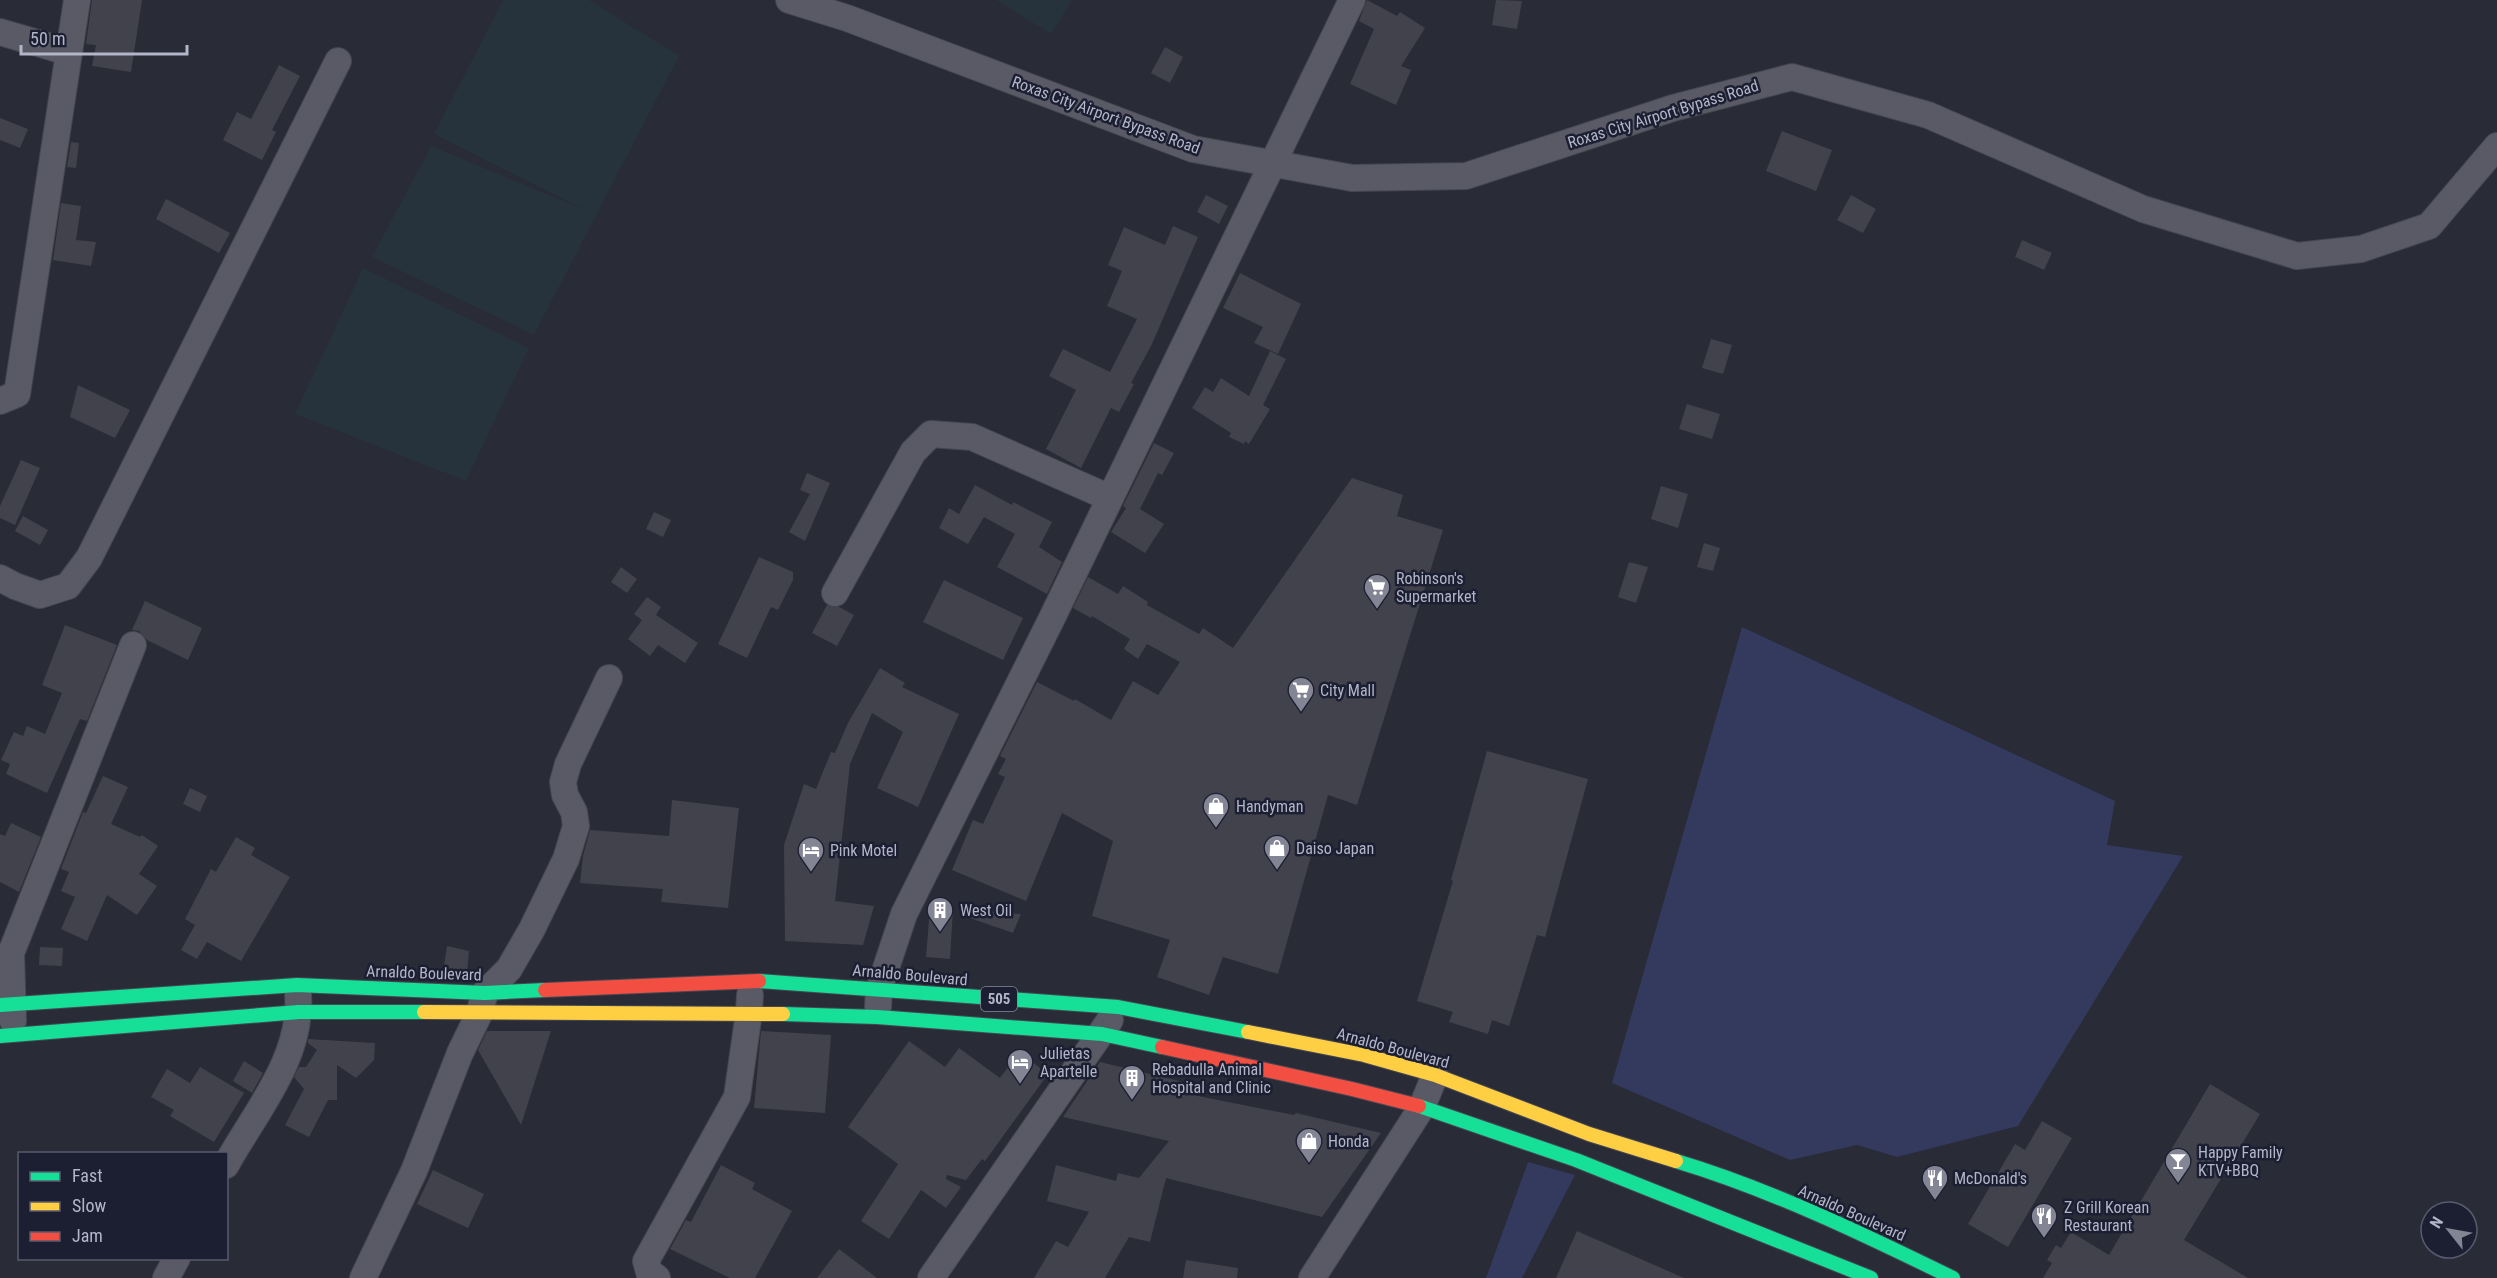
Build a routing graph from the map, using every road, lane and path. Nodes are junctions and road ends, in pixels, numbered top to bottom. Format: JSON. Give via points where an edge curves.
{"nodes":[{"id":1,"x":77,"y":0,"type":"edge"},
{"id":2,"x":789,"y":0,"type":"edge"},
{"id":3,"x":1352,"y":0,"type":"edge"},
{"id":4,"x":3,"y":40,"type":"edge"},
{"id":5,"x":68,"y":52,"type":"junction"},
{"id":6,"x":338,"y":61,"type":"dead end"},
{"id":7,"x":2497,"y":146,"type":"edge"},
{"id":8,"x":0,"y":401,"type":"edge"},
{"id":9,"x":1110,"y":498,"type":"junction"},
{"id":10,"x":0,"y":578,"type":"edge"},
{"id":11,"x":835,"y":593,"type":"dead end"},
{"id":12,"x":133,"y":645,"type":"dead end"},
{"id":13,"x":609,"y":678,"type":"dead end"},
{"id":14,"x":750,"y":980,"type":"junction"},
{"id":15,"x":297,"y":985,"type":"junction"},
{"id":16,"x":879,"y":989,"type":"junction"},
{"id":17,"x":482,"y":1003,"type":"junction"},
{"id":18,"x":6,"y":1005,"type":"edge"},
{"id":19,"x":1118,"y":1007,"type":"junction"},
{"id":20,"x":299,"y":1012,"type":"junction"},
{"id":21,"x":749,"y":1012,"type":"junction"},
{"id":22,"x":877,"y":1017,"type":"junction"},
{"id":23,"x":1102,"y":1034,"type":"junction"},
{"id":24,"x":6,"y":1035,"type":"edge"},
{"id":25,"x":1435,"y":1075,"type":"junction"},
{"id":26,"x":1422,"y":1107,"type":"junction"},
{"id":27,"x":228,"y":1162,"type":"edge"},
{"id":28,"x":176,"y":1260,"type":"edge"},
{"id":29,"x":166,"y":1278,"type":"edge"},
{"id":30,"x":363,"y":1278,"type":"edge"},
{"id":31,"x":657,"y":1278,"type":"edge"},
{"id":32,"x":931,"y":1278,"type":"edge"},
{"id":33,"x":1312,"y":1278,"type":"edge"},
{"id":34,"x":1871,"y":1278,"type":"edge"},
{"id":35,"x":1953,"y":1278,"type":"edge"}],
"edges":[{"from":1,"to":5,"type":"street"},
{"from":2,"to":7,"type":"street","name":"Roxas City Airport Bypass Road","via":[[847,18],[1193,149],[1352,178],[1466,176],[1673,108],[1792,77],[1929,115],[2143,209],[2297,256],[2361,249],[2429,226]]},
{"from":3,"to":9,"type":"street"},
{"from":4,"to":5,"type":"street"},
{"from":5,"to":8,"type":"street","via":[[17,394]]},
{"from":6,"to":10,"type":"street","via":[[89,558],[68,586],[40,595]]},
{"from":9,"to":11,"type":"street","via":[[972,437],[931,434],[901,471]]},
{"from":9,"to":16,"type":"street","via":[[904,914]]},
{"from":12,"to":18,"type":"street","via":[[11,953]]},
{"from":13,"to":17,"type":"street","via":[[563,782],[576,826],[566,859],[509,969]]},
{"from":14,"to":16,"type":"highway","name":"Arnaldo Boulevard","number":"505"},
{"from":14,"to":17,"type":"highway","name":"Arnaldo Boulevard","number":"505"},
{"from":14,"to":21,"type":"street"},
{"from":15,"to":17,"type":"highway","name":"Arnaldo Boulevard","number":"505"},
{"from":15,"to":18,"type":"highway","name":"Arnaldo Boulevard","number":"505"},
{"from":15,"to":20,"type":"street"},
{"from":16,"to":19,"type":"highway","name":"Arnaldo Boulevard","number":"505"},
{"from":16,"to":22,"type":"street"},
{"from":17,"to":20,"type":"highway","name":"Arnaldo Boulevard","number":"505"},
{"from":17,"to":21,"type":"highway","name":"Arnaldo Boulevard","number":"505"},
{"from":17,"to":30,"type":"street","via":[[414,1171]]},
{"from":18,"to":24,"type":"street"},
{"from":19,"to":23,"type":"street"},
{"from":19,"to":25,"type":"highway","name":"Arnaldo Boulevard","number":"505","via":[[1364,1055]]},
{"from":20,"to":24,"type":"highway","name":"Arnaldo Boulevard","number":"505"},
{"from":20,"to":27,"type":"street","via":[[282,1071]]},
{"from":21,"to":22,"type":"highway","name":"Arnaldo Boulevard","number":"505"},
{"from":21,"to":31,"type":"street","via":[[736,1097],[646,1261],[649,1272]]},
{"from":22,"to":23,"type":"highway","name":"Arnaldo Boulevard","number":"505"},
{"from":23,"to":26,"type":"highway","name":"Arnaldo Boulevard","number":"505"},
{"from":23,"to":32,"type":"street"},
{"from":25,"to":26,"type":"street"},
{"from":25,"to":35,"type":"highway","name":"Arnaldo Boulevard","number":"505","via":[[1589,1134],[1717,1173]]},
{"from":26,"to":33,"type":"street"},
{"from":26,"to":34,"type":"highway","name":"Arnaldo Boulevard","number":"505","via":[[1576,1160]]},
{"from":28,"to":29,"type":"street"}]}
